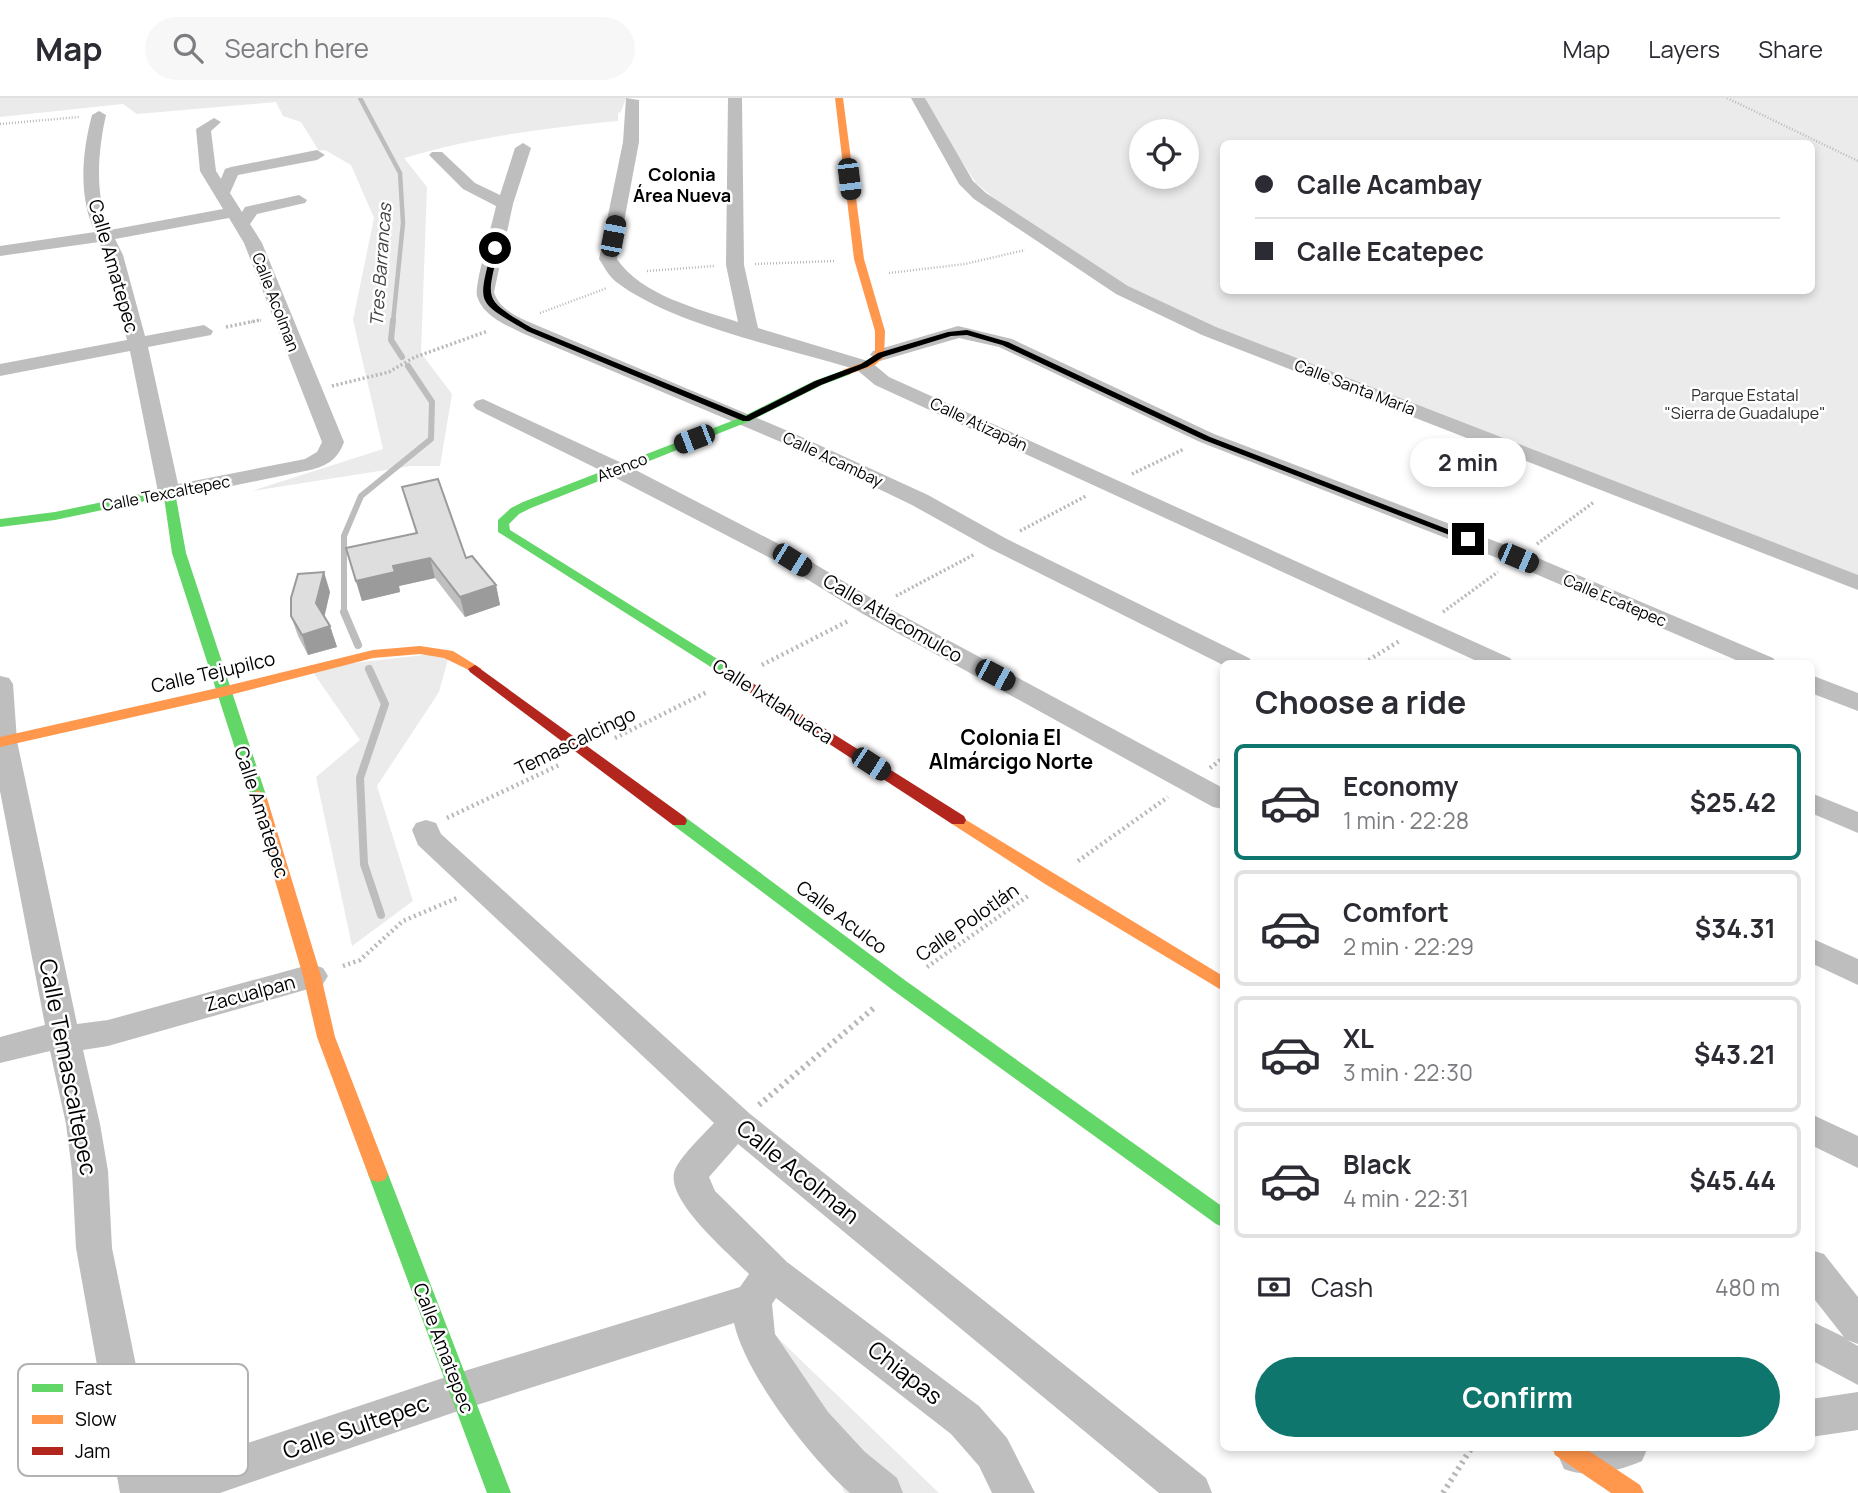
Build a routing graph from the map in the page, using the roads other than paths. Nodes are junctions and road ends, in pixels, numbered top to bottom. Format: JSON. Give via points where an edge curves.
{"nodes":[{"id":1,"x":735,"y":98,"type":"edge"},
{"id":2,"x":839,"y":98,"type":"edge"},
{"id":3,"x":918,"y":98,"type":"edge"},
{"id":4,"x":632,"y":100,"type":"dead end"},
{"id":5,"x":99,"y":114,"type":"road end"},
{"id":6,"x":214,"y":121,"type":"dead end"},
{"id":7,"x":523,"y":148,"type":"dead end"},
{"id":8,"x":317,"y":155,"type":"dead end"},
{"id":9,"x":437,"y":155,"type":"dead end"},
{"id":10,"x":220,"y":193,"type":"junction"},
{"id":11,"x":299,"y":200,"type":"dead end"},
{"id":12,"x":505,"y":204,"type":"junction"},
{"id":13,"x":237,"y":219,"type":"junction"},
{"id":14,"x":105,"y":236,"type":"junction"},
{"id":15,"x":0,"y":251,"type":"edge"},
{"id":16,"x":204,"y":331,"type":"road end"},
{"id":17,"x":749,"y":331,"type":"junction"},
{"id":18,"x":136,"y":345,"type":"junction"},
{"id":19,"x":872,"y":360,"type":"junction"},
{"id":20,"x":0,"y":370,"type":"edge"},
{"id":21,"x":483,"y":405,"type":"dead end"},
{"id":22,"x":746,"y":419,"type":"junction"},
{"id":23,"x":329,"y":453,"type":"joint"},
{"id":24,"x":616,"y":469,"type":"junction"},
{"id":25,"x":169,"y":492,"type":"junction"},
{"id":26,"x":0,"y":523,"type":"edge"},
{"id":27,"x":502,"y":527,"type":"joint"},
{"id":28,"x":1858,"y":583,"type":"edge"},
{"id":29,"x":436,"y":651,"type":"joint"},
{"id":30,"x":1234,"y":660,"type":"edge"},
{"id":31,"x":1495,"y":660,"type":"edge"},
{"id":32,"x":1757,"y":660,"type":"edge"},
{"id":33,"x":0,"y":684,"type":"edge"},
{"id":34,"x":1815,"y":685,"type":"edge"},
{"id":35,"x":222,"y":692,"type":"junction"},
{"id":36,"x":1858,"y":703,"type":"edge"},
{"id":37,"x":2,"y":741,"type":"edge"},
{"id":38,"x":1220,"y":798,"type":"edge"},
{"id":39,"x":1815,"y":804,"type":"edge"},
{"id":40,"x":1858,"y":823,"type":"edge"},
{"id":41,"x":426,"y":830,"type":"road end"},
{"id":42,"x":1815,"y":951,"type":"edge"},
{"id":43,"x":1858,"y":973,"type":"edge"},
{"id":44,"x":312,"y":976,"type":"junction"},
{"id":45,"x":1220,"y":982,"type":"edge"},
{"id":46,"x":63,"y":1036,"type":"junction"},
{"id":47,"x":0,"y":1050,"type":"edge"},
{"id":48,"x":737,"y":1123,"type":"junction"},
{"id":49,"x":1815,"y":1130,"type":"edge"},
{"id":50,"x":1858,"y":1153,"type":"edge"},
{"id":51,"x":1220,"y":1216,"type":"edge"},
{"id":52,"x":1815,"y":1271,"type":"edge"},
{"id":53,"x":764,"y":1287,"type":"junction"},
{"id":54,"x":1858,"y":1326,"type":"edge"},
{"id":55,"x":1815,"y":1341,"type":"edge"},
{"id":56,"x":116,"y":1364,"type":"edge"},
{"id":57,"x":1858,"y":1367,"type":"edge"},
{"id":58,"x":460,"y":1391,"type":"junction"},
{"id":59,"x":1858,"y":1411,"type":"edge"},
{"id":60,"x":1815,"y":1417,"type":"edge"},
{"id":61,"x":1569,"y":1451,"type":"edge"},
{"id":62,"x":248,"y":1463,"type":"edge"},
{"id":63,"x":210,"y":1476,"type":"edge"},
{"id":64,"x":160,"y":1493,"type":"edge"},
{"id":65,"x":499,"y":1493,"type":"edge"},
{"id":66,"x":882,"y":1493,"type":"edge"},
{"id":67,"x":1014,"y":1493,"type":"edge"},
{"id":68,"x":1191,"y":1493,"type":"edge"},
{"id":69,"x":1632,"y":1493,"type":"edge"}],
"edges":[{"from":1,"to":17,"type":"street","via":[[735,265]]},
{"from":2,"to":19,"type":"street","via":[[859,259],[880,331]]},
{"from":3,"to":28,"type":"street","name":"Calle Santa María","via":[[967,184],[1122,290],[1209,331]]},
{"from":4,"to":17,"type":"street","name":"Calle Atizapán","via":[[631,142],[609,267],[624,281],[680,307]]},
{"from":5,"to":14,"type":"street","name":"Calle Amatepec","via":[[91,172],[94,205]]},
{"from":6,"to":10,"type":"street","name":"Calle Acolman","via":[[204,127],[206,162]]},
{"from":7,"to":12,"type":"street","name":"Calle Acambay"},
{"from":8,"to":10,"type":"street","via":[[231,172]]},
{"from":9,"to":12,"type":"street","via":[[470,186]]},
{"from":10,"to":13,"type":"street","name":"Calle Acolman"},
{"from":11,"to":13,"type":"street","via":[[251,210]]},
{"from":12,"to":22,"type":"street","name":"Calle Acambay","via":[[485,298],[498,311]]},
{"from":13,"to":14,"type":"street"},
{"from":13,"to":23,"type":"street","name":"Calle Acolman","via":[[253,243],[333,442]]},
{"from":14,"to":15,"type":"street"},
{"from":14,"to":18,"type":"street","name":"Calle Amatepec"},
{"from":16,"to":18,"type":"street"},
{"from":17,"to":19,"type":"street","name":"Calle Atizapán"},
{"from":18,"to":20,"type":"street"},
{"from":18,"to":25,"type":"street","name":"Calle Amatepec"},
{"from":19,"to":22,"type":"street","name":"Atenco"},
{"from":19,"to":31,"type":"street","name":"Calle Atizapán","via":[[882,381]]},
{"from":19,"to":32,"type":"street","name":"Calle Ecatepec","via":[[958,332],[1005,343],[1207,438],[1518,558]]},
{"from":21,"to":24,"type":"street","name":"Calle Atlacomulco"},
{"from":22,"to":24,"type":"street","name":"Atenco"},
{"from":22,"to":30,"type":"street","name":"Calle Acambay","via":[[920,500]]},
{"from":23,"to":25,"type":"street","name":"Calle Texcaltepec","via":[[310,464]]},
{"from":24,"to":27,"type":"street","name":"Atenco","via":[[515,511]]},
{"from":24,"to":38,"type":"street","name":"Calle Atlacomulco","via":[[792,560]]},
{"from":25,"to":26,"type":"street","name":"Calle Texcaltepec"},
{"from":25,"to":35,"type":"street","name":"Calle Amatepec","via":[[179,554]]},
{"from":27,"to":45,"type":"street","name":"Calle Ixtlahuaca","via":[[509,537]]},
{"from":29,"to":35,"type":"street","name":"Calle Tejupilco","via":[[373,654]]},
{"from":29,"to":51,"type":"street","name":"Calle Aculco","via":[[464,661],[900,986]]},
{"from":33,"to":37,"type":"street","name":"Calle Temascaltepec"},
{"from":34,"to":36,"type":"street"},
{"from":35,"to":37,"type":"street","name":"Calle Tejupilco"},
{"from":35,"to":44,"type":"street","name":"Calle Amatepec"},
{"from":37,"to":46,"type":"street","name":"Calle Temascaltepec"},
{"from":39,"to":40,"type":"street"},
{"from":41,"to":48,"type":"street","name":"Calle Acolman","via":[[428,838],[481,888]]},
{"from":42,"to":43,"type":"street"},
{"from":44,"to":46,"type":"street","name":"Zacualpan","via":[[108,1033]]},
{"from":44,"to":58,"type":"street","name":"Calle Amatepec","via":[[342,1084]]},
{"from":46,"to":47,"type":"street","name":"Zacualpan"},
{"from":46,"to":56,"type":"street","name":"Calle Temascaltepec","via":[[83,1124],[94,1248]]},
{"from":48,"to":53,"type":"street","name":"Chiapas","via":[[695,1167],[692,1182]]},
{"from":48,"to":68,"type":"street","name":"Calle Acolman"},
{"from":49,"to":50,"type":"street"},
{"from":52,"to":54,"type":"street"},
{"from":53,"to":58,"type":"street","name":"Calle Sultepec"},
{"from":53,"to":66,"type":"street","via":[[753,1324],[768,1360],[814,1426]]},
{"from":53,"to":67,"type":"street","name":"Chiapas","via":[[965,1420],[993,1452]]},
{"from":55,"to":57,"type":"street"},
{"from":58,"to":62,"type":"street","name":"Calle Sultepec"},
{"from":58,"to":65,"type":"street","name":"Calle Amatepec"},
{"from":59,"to":60,"type":"street"},
{"from":61,"to":69,"type":"street"},
{"from":63,"to":64,"type":"street","name":"Calle Sultepec"}]}
